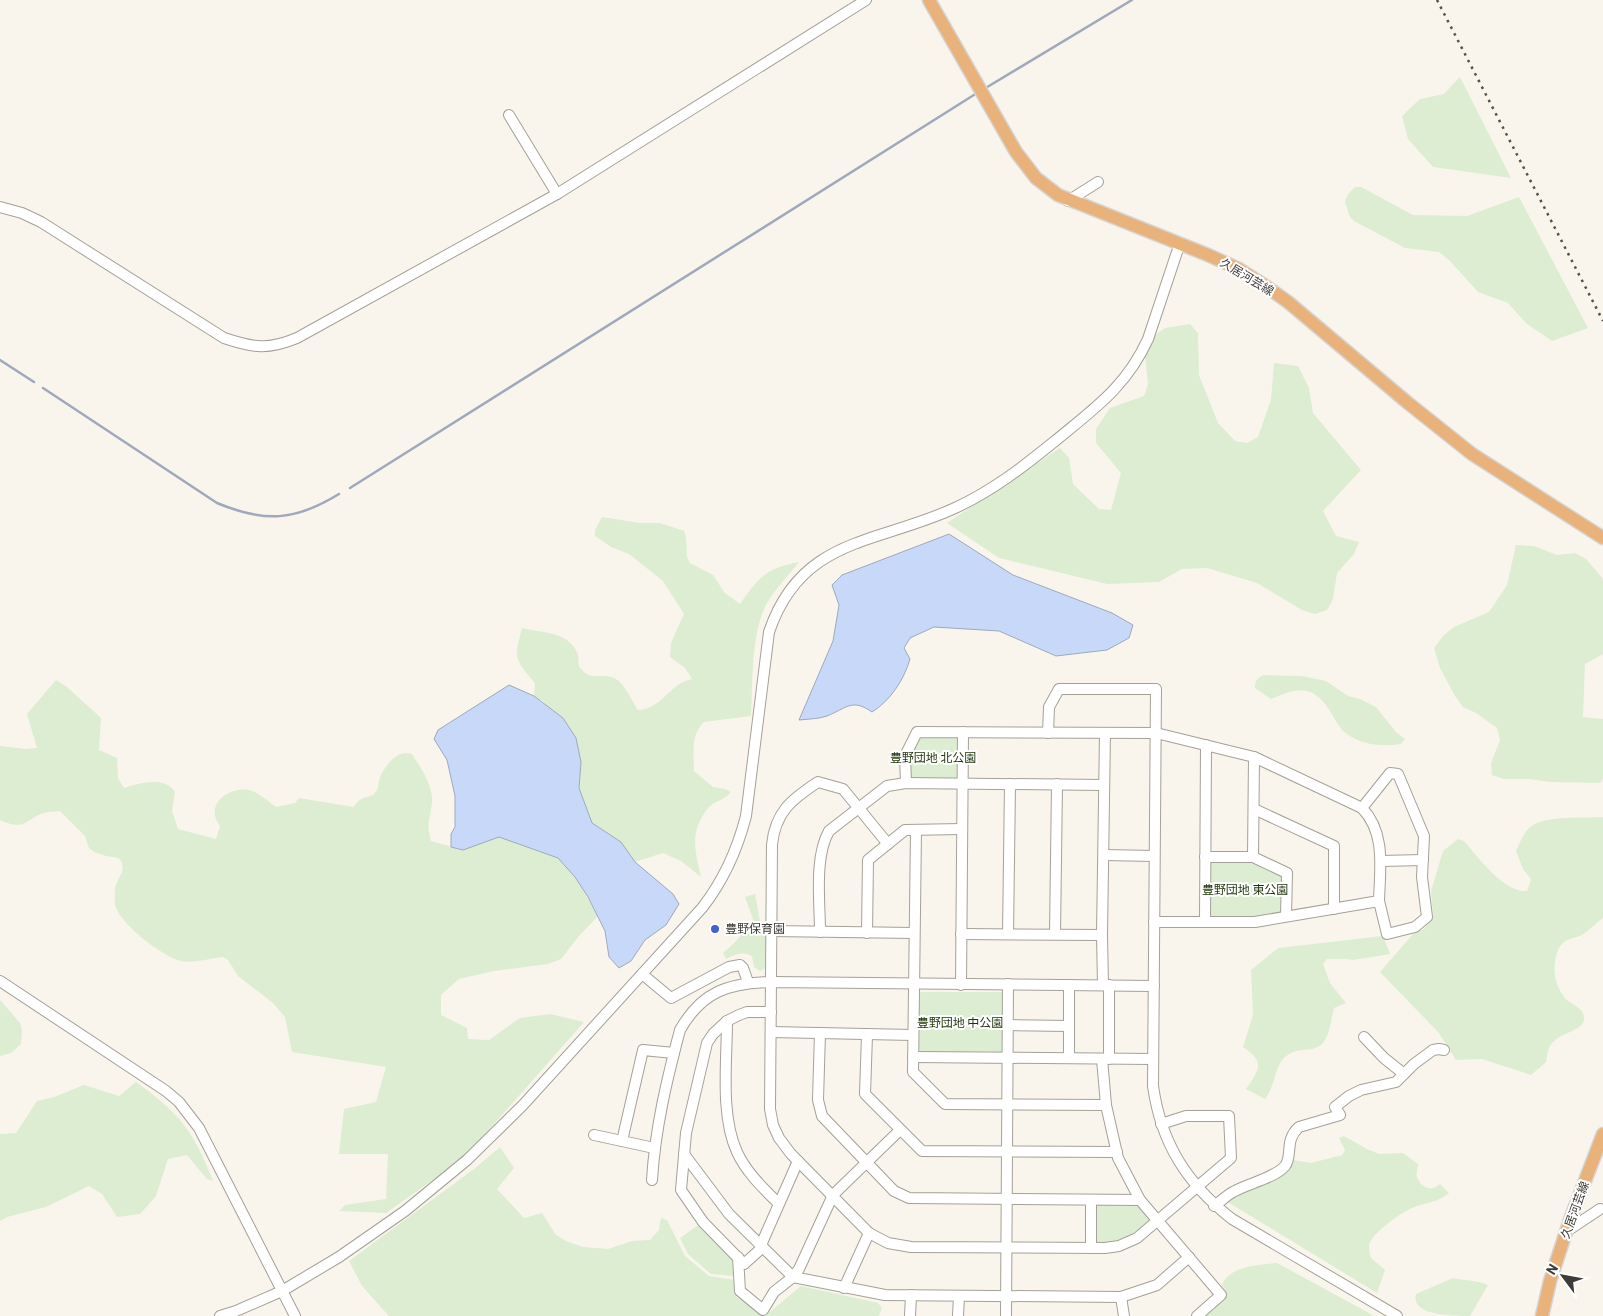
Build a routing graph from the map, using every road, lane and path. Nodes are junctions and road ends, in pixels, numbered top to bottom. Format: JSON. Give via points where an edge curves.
{"nodes":[{"id":1,"x":866,"y":0,"type":"edge"},
{"id":2,"x":929,"y":0,"type":"edge"},
{"id":3,"x":509,"y":115,"type":"dead end"},
{"id":4,"x":1098,"y":182,"type":"dead end"},
{"id":5,"x":558,"y":194,"type":"junction"},
{"id":6,"x":1068,"y":201,"type":"junction"},
{"id":7,"x":0,"y":207,"type":"edge"},
{"id":8,"x":1180,"y":243,"type":"junction"},
{"id":9,"x":1603,"y":538,"type":"edge"},
{"id":10,"x":963,"y":732,"type":"junction"},
{"id":11,"x":1105,"y":733,"type":"junction"},
{"id":12,"x":1156,"y":733,"type":"junction"},
{"id":13,"x":1048,"y":734,"type":"junction"},
{"id":14,"x":1206,"y":745,"type":"junction"},
{"id":15,"x":1254,"y":757,"type":"junction"},
{"id":16,"x":906,"y":783,"type":"junction"},
{"id":17,"x":962,"y":784,"type":"junction"},
{"id":18,"x":1010,"y":784,"type":"junction"},
{"id":19,"x":1057,"y":784,"type":"junction"},
{"id":20,"x":1104,"y":785,"type":"junction"},
{"id":21,"x":858,"y":807,"type":"junction"},
{"id":22,"x":1362,"y":808,"type":"junction"},
{"id":23,"x":1254,"y":809,"type":"junction"},
{"id":24,"x":962,"y":829,"type":"junction"},
{"id":25,"x":916,"y":830,"type":"junction"},
{"id":26,"x":888,"y":844,"type":"junction"},
{"id":27,"x":1104,"y":855,"type":"junction"},
{"id":28,"x":1154,"y":856,"type":"junction"},
{"id":29,"x":1205,"y":857,"type":"junction"},
{"id":30,"x":1253,"y":857,"type":"junction"},
{"id":31,"x":1422,"y":860,"type":"junction"},
{"id":32,"x":1381,"y":861,"type":"junction"},
{"id":33,"x":1379,"y":901,"type":"junction"},
{"id":34,"x":1334,"y":909,"type":"junction"},
{"id":35,"x":1286,"y":916,"type":"junction"},
{"id":36,"x":1154,"y":922,"type":"junction"},
{"id":37,"x":1205,"y":922,"type":"junction"},
{"id":38,"x":772,"y":931,"type":"junction"},
{"id":39,"x":820,"y":932,"type":"junction"},
{"id":40,"x":867,"y":932,"type":"junction"},
{"id":41,"x":914,"y":933,"type":"junction"},
{"id":42,"x":961,"y":934,"type":"junction"},
{"id":43,"x":1008,"y":934,"type":"junction"},
{"id":44,"x":1055,"y":934,"type":"junction"},
{"id":45,"x":1102,"y":935,"type":"junction"},
{"id":46,"x":642,"y":974,"type":"junction"},
{"id":47,"x":0,"y":981,"type":"edge"},
{"id":48,"x":748,"y":982,"type":"junction"},
{"id":49,"x":771,"y":982,"type":"junction"},
{"id":50,"x":914,"y":984,"type":"junction"},
{"id":51,"x":961,"y":984,"type":"junction"},
{"id":52,"x":1008,"y":984,"type":"junction"},
{"id":53,"x":1069,"y":985,"type":"junction"},
{"id":54,"x":1106,"y":985,"type":"junction"},
{"id":55,"x":1154,"y":986,"type":"junction"},
{"id":56,"x":771,"y":1012,"type":"junction"},
{"id":57,"x":727,"y":1021,"type":"junction"},
{"id":58,"x":1008,"y":1025,"type":"junction"},
{"id":59,"x":1069,"y":1026,"type":"junction"},
{"id":60,"x":771,"y":1032,"type":"junction"},
{"id":61,"x":820,"y":1033,"type":"junction"},
{"id":62,"x":866,"y":1035,"type":"junction"},
{"id":63,"x":913,"y":1035,"type":"junction"},
{"id":64,"x":1364,"y":1037,"type":"dead end"},
{"id":65,"x":1444,"y":1050,"type":"dead end"},
{"id":66,"x":674,"y":1052,"type":"junction"},
{"id":67,"x":914,"y":1057,"type":"junction"},
{"id":68,"x":1008,"y":1057,"type":"junction"},
{"id":69,"x":1069,"y":1058,"type":"junction"},
{"id":70,"x":1105,"y":1059,"type":"junction"},
{"id":71,"x":1152,"y":1059,"type":"junction"},
{"id":72,"x":1404,"y":1074,"type":"junction"},
{"id":73,"x":1008,"y":1104,"type":"junction"},
{"id":74,"x":1106,"y":1105,"type":"junction"},
{"id":75,"x":1161,"y":1124,"type":"junction"},
{"id":76,"x":900,"y":1130,"type":"junction"},
{"id":77,"x":1603,"y":1134,"type":"edge"},
{"id":78,"x":594,"y":1135,"type":"dead end"},
{"id":79,"x":622,"y":1141,"type":"junction"},
{"id":80,"x":654,"y":1148,"type":"junction"},
{"id":81,"x":1007,"y":1152,"type":"junction"},
{"id":82,"x":1117,"y":1152,"type":"junction"},
{"id":83,"x":684,"y":1154,"type":"junction"},
{"id":84,"x":798,"y":1161,"type":"junction"},
{"id":85,"x":867,"y":1162,"type":"junction"},
{"id":86,"x":652,"y":1180,"type":"dead end"},
{"id":87,"x":1197,"y":1187,"type":"junction"},
{"id":88,"x":833,"y":1195,"type":"junction"},
{"id":89,"x":1007,"y":1199,"type":"junction"},
{"id":90,"x":1092,"y":1200,"type":"junction"},
{"id":91,"x":1140,"y":1200,"type":"junction"},
{"id":92,"x":778,"y":1203,"type":"junction"},
{"id":93,"x":1214,"y":1206,"type":"junction"},
{"id":94,"x":1600,"y":1209,"type":"dead end"},
{"id":95,"x":1158,"y":1220,"type":"junction"},
{"id":96,"x":1567,"y":1231,"type":"junction"},
{"id":97,"x":869,"y":1233,"type":"junction"},
{"id":98,"x":762,"y":1246,"type":"junction"},
{"id":99,"x":1006,"y":1247,"type":"junction"},
{"id":100,"x":1091,"y":1248,"type":"junction"},
{"id":101,"x":738,"y":1257,"type":"junction"},
{"id":102,"x":1189,"y":1257,"type":"junction"},
{"id":103,"x":793,"y":1277,"type":"junction"},
{"id":104,"x":844,"y":1288,"type":"junction"},
{"id":105,"x":282,"y":1291,"type":"junction"},
{"id":106,"x":911,"y":1295,"type":"junction"},
{"id":107,"x":959,"y":1296,"type":"junction"},
{"id":108,"x":1006,"y":1296,"type":"junction"},
{"id":109,"x":1121,"y":1297,"type":"junction"},
{"id":110,"x":220,"y":1316,"type":"edge"},
{"id":111,"x":295,"y":1316,"type":"edge"},
{"id":112,"x":910,"y":1316,"type":"edge"},
{"id":113,"x":958,"y":1316,"type":"edge"},
{"id":114,"x":1006,"y":1316,"type":"edge"},
{"id":115,"x":1124,"y":1316,"type":"edge"},
{"id":116,"x":1197,"y":1316,"type":"edge"},
{"id":117,"x":1397,"y":1316,"type":"edge"},
{"id":118,"x":1542,"y":1316,"type":"edge"}],
"edges":[{"from":1,"to":5,"type":"street"},
{"from":2,"to":6,"type":"main road","name":"久居河芸線","via":[[1016,152],[1047,187]]},
{"from":3,"to":5,"type":"street"},
{"from":4,"to":6,"type":"street"},
{"from":5,"to":7,"type":"street","via":[[297,338],[270,347],[249,346],[224,338],[41,222]]},
{"from":6,"to":8,"type":"main road","name":"久居河芸線"},
{"from":8,"to":9,"type":"main road","name":"久居河芸線","via":[[1239,269],[1288,302],[1472,454]]},
{"from":8,"to":46,"type":"street","via":[[1142,352],[1128,375],[1107,398],[996,487],[944,513],[838,550],[814,564],[791,588],[777,610],[769,632],[746,816],[731,863],[702,908]]},
{"from":10,"to":13,"type":"street"},
{"from":10,"to":16,"type":"street","via":[[917,732],[905,756]]},
{"from":10,"to":17,"type":"street"},
{"from":11,"to":12,"type":"street"},
{"from":11,"to":13,"type":"street"},
{"from":11,"to":20,"type":"street"},
{"from":12,"to":13,"type":"street","via":[[1156,689],[1060,689],[1050,707]]},
{"from":12,"to":14,"type":"street"},
{"from":12,"to":28,"type":"street"},
{"from":14,"to":15,"type":"street"},
{"from":14,"to":29,"type":"street"},
{"from":15,"to":22,"type":"street"},
{"from":15,"to":23,"type":"street"},
{"from":16,"to":17,"type":"street"},
{"from":16,"to":21,"type":"street","via":[[887,786]]},
{"from":17,"to":18,"type":"street"},
{"from":17,"to":24,"type":"street"},
{"from":18,"to":19,"type":"street"},
{"from":18,"to":43,"type":"street"},
{"from":19,"to":20,"type":"street"},
{"from":19,"to":44,"type":"street"},
{"from":20,"to":27,"type":"street"},
{"from":21,"to":26,"type":"street"},
{"from":21,"to":38,"type":"street","via":[[843,790],[818,782],[789,803],[773,837]]},
{"from":21,"to":39,"type":"street","via":[[829,831],[821,847]]},
{"from":22,"to":31,"type":"street","via":[[1390,773],[1398,774],[1424,836]]},
{"from":22,"to":32,"type":"street","via":[[1377,832]]},
{"from":23,"to":30,"type":"street"},
{"from":23,"to":34,"type":"street","via":[[1334,846]]},
{"from":24,"to":25,"type":"street"},
{"from":24,"to":42,"type":"street"},
{"from":25,"to":26,"type":"street","via":[[905,830]]},
{"from":25,"to":41,"type":"street"},
{"from":26,"to":40,"type":"street","via":[[868,860]]},
{"from":27,"to":28,"type":"street"},
{"from":27,"to":45,"type":"street"},
{"from":28,"to":36,"type":"street"},
{"from":29,"to":30,"type":"street"},
{"from":29,"to":37,"type":"street"},
{"from":30,"to":35,"type":"street","via":[[1287,873]]},
{"from":31,"to":32,"type":"street"},
{"from":31,"to":33,"type":"street","via":[[1427,917],[1415,927],[1387,934]]},
{"from":32,"to":33,"type":"street"},
{"from":33,"to":34,"type":"street"},
{"from":34,"to":35,"type":"street"},
{"from":35,"to":37,"type":"street","via":[[1255,922]]},
{"from":36,"to":37,"type":"street"},
{"from":36,"to":55,"type":"street"},
{"from":38,"to":39,"type":"street"},
{"from":38,"to":49,"type":"street"},
{"from":39,"to":40,"type":"street"},
{"from":40,"to":41,"type":"street"},
{"from":41,"to":50,"type":"street"},
{"from":42,"to":43,"type":"street"},
{"from":42,"to":51,"type":"street"},
{"from":43,"to":44,"type":"street"},
{"from":44,"to":45,"type":"street"},
{"from":45,"to":54,"type":"street"},
{"from":46,"to":48,"type":"street","via":[[671,998],[729,967],[740,965],[744,968]]},
{"from":46,"to":105,"type":"street","via":[[523,1105],[467,1160],[397,1216],[339,1257]]},
{"from":47,"to":105,"type":"street","via":[[179,1102],[199,1128]]},
{"from":48,"to":49,"type":"street"},
{"from":48,"to":66,"type":"street","via":[[730,986],[701,1002],[680,1030]]},
{"from":49,"to":50,"type":"street"},
{"from":49,"to":56,"type":"street"},
{"from":50,"to":51,"type":"street"},
{"from":50,"to":63,"type":"street"},
{"from":51,"to":52,"type":"street"},
{"from":52,"to":53,"type":"street"},
{"from":52,"to":58,"type":"street"},
{"from":53,"to":54,"type":"street"},
{"from":53,"to":59,"type":"street"},
{"from":54,"to":55,"type":"street"},
{"from":54,"to":70,"type":"street"},
{"from":55,"to":71,"type":"street"},
{"from":56,"to":57,"type":"street","via":[[748,1012]]},
{"from":56,"to":60,"type":"street"},
{"from":57,"to":83,"type":"street","via":[[707,1043]]},
{"from":57,"to":92,"type":"street","via":[[726,1113],[732,1139],[748,1170]]},
{"from":58,"to":59,"type":"street"},
{"from":58,"to":68,"type":"street"},
{"from":59,"to":69,"type":"street"},
{"from":60,"to":61,"type":"street"},
{"from":60,"to":84,"type":"street","via":[[770,1109],[773,1125]]},
{"from":61,"to":62,"type":"street"},
{"from":61,"to":85,"type":"street","via":[[819,1109]]},
{"from":62,"to":63,"type":"street"},
{"from":62,"to":76,"type":"street","via":[[865,1094]]},
{"from":63,"to":67,"type":"street"},
{"from":64,"to":72,"type":"street"},
{"from":65,"to":72,"type":"street","via":[[1433,1050]]},
{"from":66,"to":79,"type":"street","via":[[643,1050]]},
{"from":66,"to":80,"type":"street"},
{"from":67,"to":68,"type":"street"},
{"from":67,"to":73,"type":"street","via":[[913,1072],[945,1104]]},
{"from":68,"to":69,"type":"street"},
{"from":68,"to":73,"type":"street"},
{"from":69,"to":70,"type":"street"},
{"from":70,"to":71,"type":"street"},
{"from":70,"to":74,"type":"street"},
{"from":71,"to":75,"type":"street"},
{"from":72,"to":93,"type":"street","via":[[1396,1082],[1349,1096],[1335,1107],[1340,1116],[1299,1127],[1289,1141],[1285,1166],[1233,1191]]},
{"from":73,"to":74,"type":"street"},
{"from":73,"to":81,"type":"street"},
{"from":74,"to":82,"type":"street"},
{"from":75,"to":87,"type":"street","via":[[1174,1154]]},
{"from":75,"to":87,"type":"street","via":[[1186,1116],[1229,1116],[1231,1158]]},
{"from":76,"to":81,"type":"street","via":[[922,1151]]},
{"from":76,"to":85,"type":"street"},
{"from":77,"to":96,"type":"main road","name":"久居河芸線"},
{"from":78,"to":79,"type":"street"},
{"from":79,"to":80,"type":"street"},
{"from":80,"to":86,"type":"street"},
{"from":81,"to":82,"type":"street"},
{"from":81,"to":89,"type":"street"},
{"from":82,"to":91,"type":"street"},
{"from":83,"to":98,"type":"street","via":[[729,1214]]},
{"from":83,"to":101,"type":"street","via":[[680,1190],[703,1222]]},
{"from":84,"to":88,"type":"street"},
{"from":84,"to":92,"type":"street"},
{"from":85,"to":88,"type":"street"},
{"from":85,"to":89,"type":"street","via":[[894,1190],[909,1198]]},
{"from":87,"to":93,"type":"street"},
{"from":87,"to":95,"type":"street"},
{"from":88,"to":97,"type":"street"},
{"from":88,"to":103,"type":"street"},
{"from":89,"to":90,"type":"street"},
{"from":89,"to":99,"type":"street"},
{"from":90,"to":91,"type":"street"},
{"from":90,"to":100,"type":"street"},
{"from":91,"to":95,"type":"street"},
{"from":92,"to":98,"type":"street"},
{"from":93,"to":117,"type":"street"},
{"from":94,"to":96,"type":"street"},
{"from":95,"to":100,"type":"street","via":[[1137,1238],[1105,1248]]},
{"from":95,"to":102,"type":"street"},
{"from":96,"to":118,"type":"main road","name":"久居河芸線"},
{"from":97,"to":99,"type":"street","via":[[888,1243],[911,1247]]},
{"from":97,"to":104,"type":"street"},
{"from":98,"to":101,"type":"street","via":[[744,1264]]},
{"from":98,"to":103,"type":"street"},
{"from":99,"to":100,"type":"street"},
{"from":99,"to":108,"type":"street"},
{"from":101,"to":103,"type":"street","via":[[740,1291],[762,1310],[774,1292]]},
{"from":102,"to":109,"type":"street","via":[[1157,1285]]},
{"from":102,"to":116,"type":"street","via":[[1221,1295]]},
{"from":103,"to":104,"type":"street"},
{"from":104,"to":106,"type":"street","via":[[884,1295]]},
{"from":105,"to":110,"type":"street"},
{"from":105,"to":111,"type":"street"},
{"from":106,"to":107,"type":"street"},
{"from":106,"to":112,"type":"street"},
{"from":107,"to":108,"type":"street"},
{"from":107,"to":113,"type":"street"},
{"from":108,"to":109,"type":"street"},
{"from":108,"to":114,"type":"street"},
{"from":109,"to":115,"type":"street"}]}
